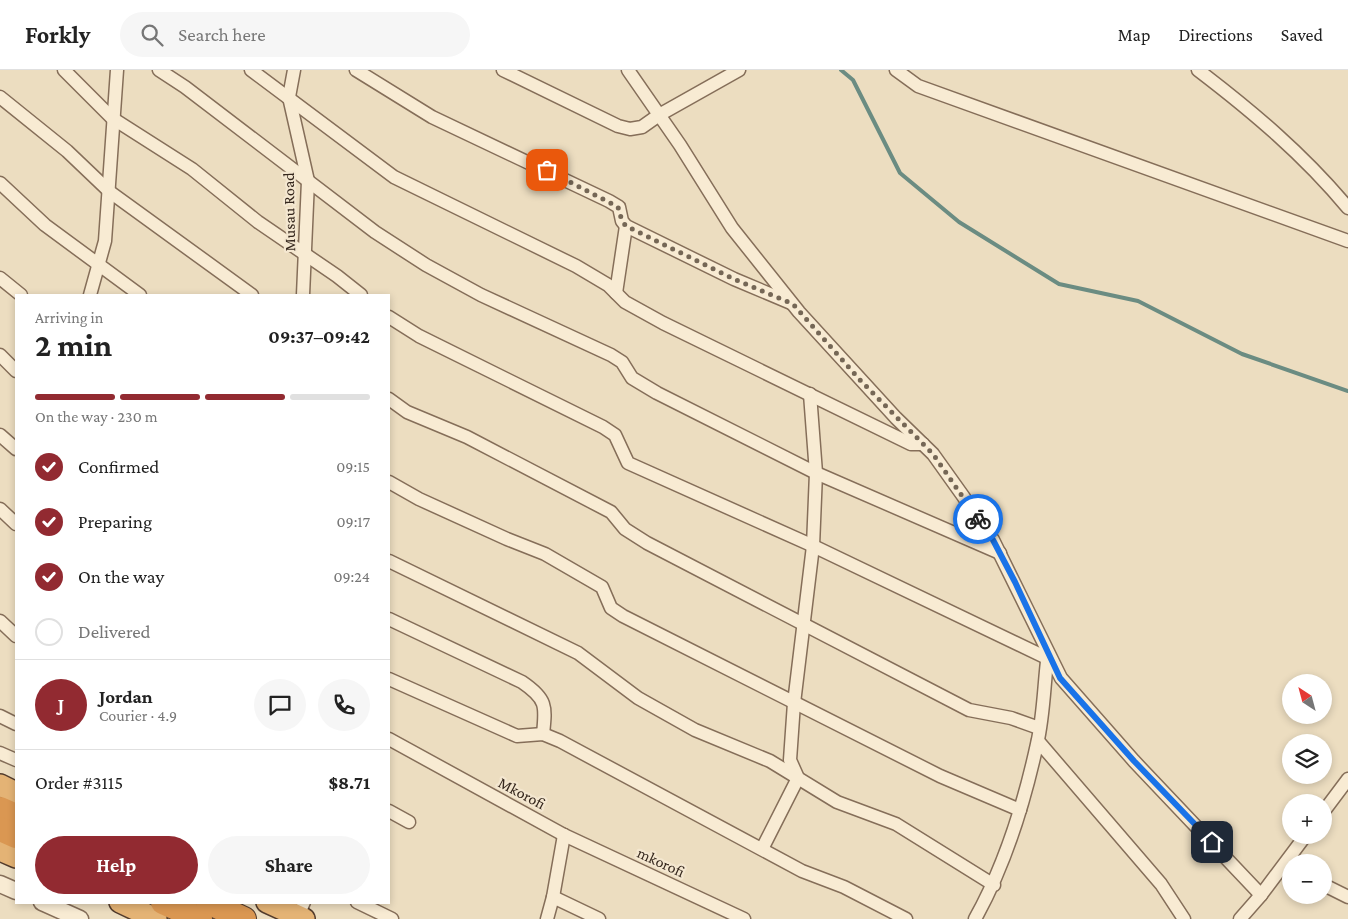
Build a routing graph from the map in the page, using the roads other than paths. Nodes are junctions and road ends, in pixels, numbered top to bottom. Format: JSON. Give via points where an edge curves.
{"nodes":[{"id":1,"x":64,"y":70,"type":"edge"},
{"id":2,"x":117,"y":70,"type":"edge"},
{"id":3,"x":159,"y":70,"type":"edge"},
{"id":4,"x":251,"y":70,"type":"edge"},
{"id":5,"x":294,"y":70,"type":"edge"},
{"id":6,"x":356,"y":70,"type":"edge"},
{"id":7,"x":503,"y":70,"type":"edge"},
{"id":8,"x":629,"y":70,"type":"edge"},
{"id":9,"x":739,"y":70,"type":"edge"},
{"id":10,"x":896,"y":70,"type":"edge"},
{"id":11,"x":1198,"y":70,"type":"edge"},
{"id":12,"x":0,"y":97,"type":"edge"},
{"id":13,"x":289,"y":97,"type":"junction"},
{"id":14,"x":659,"y":115,"type":"junction"},
{"id":15,"x":112,"y":118,"type":"junction"},
{"id":16,"x":308,"y":180,"type":"junction"},
{"id":17,"x":0,"y":183,"type":"edge"},
{"id":18,"x":110,"y":192,"type":"junction"},
{"id":19,"x":1348,"y":208,"type":"edge"},
{"id":20,"x":626,"y":226,"type":"junction"},
{"id":21,"x":1348,"y":241,"type":"edge"},
{"id":22,"x":307,"y":257,"type":"junction"},
{"id":23,"x":100,"y":266,"type":"junction"},
{"id":24,"x":0,"y":278,"type":"edge"},
{"id":25,"x":616,"y":293,"type":"junction"},
{"id":26,"x":19,"y":294,"type":"edge"},
{"id":27,"x":90,"y":294,"type":"edge"},
{"id":28,"x":139,"y":294,"type":"edge"},
{"id":29,"x":251,"y":294,"type":"edge"},
{"id":30,"x":303,"y":294,"type":"edge"},
{"id":31,"x":360,"y":294,"type":"edge"},
{"id":32,"x":793,"y":304,"type":"junction"},
{"id":33,"x":390,"y":318,"type":"edge"},
{"id":34,"x":0,"y":355,"type":"edge"},
{"id":35,"x":15,"y":370,"type":"edge"},
{"id":36,"x":810,"y":394,"type":"junction"},
{"id":37,"x":390,"y":400,"type":"edge"},
{"id":38,"x":0,"y":435,"type":"edge"},
{"id":39,"x":923,"y":444,"type":"junction"},
{"id":40,"x":15,"y":449,"type":"edge"},
{"id":41,"x":816,"y":473,"type":"junction"},
{"id":42,"x":390,"y":483,"type":"edge"},
{"id":43,"x":0,"y":508,"type":"edge"},
{"id":44,"x":15,"y":523,"type":"edge"},
{"id":45,"x":813,"y":546,"type":"junction"},
{"id":46,"x":1000,"y":553,"type":"junction"},
{"id":47,"x":390,"y":562,"type":"edge"},
{"id":48,"x":390,"y":619,"type":"edge"},
{"id":49,"x":0,"y":621,"type":"edge"},
{"id":50,"x":804,"y":626,"type":"junction"},
{"id":51,"x":15,"y":635,"type":"edge"},
{"id":52,"x":1048,"y":655,"type":"junction"},
{"id":53,"x":390,"y":679,"type":"edge"},
{"id":54,"x":794,"y":703,"type":"junction"},
{"id":55,"x":0,"y":716,"type":"edge"},
{"id":56,"x":15,"y":724,"type":"edge"},
{"id":57,"x":542,"y":734,"type":"junction"},
{"id":58,"x":1038,"y":735,"type":"junction"},
{"id":59,"x":390,"y":740,"type":"edge"},
{"id":60,"x":0,"y":753,"type":"edge"},
{"id":61,"x":15,"y":760,"type":"edge"},
{"id":62,"x":798,"y":778,"type":"junction"},
{"id":63,"x":1348,"y":779,"type":"edge"},
{"id":64,"x":0,"y":786,"type":"edge"},
{"id":65,"x":15,"y":793,"type":"edge"},
{"id":66,"x":1332,"y":800,"type":"edge"},
{"id":67,"x":0,"y":809,"type":"edge"},
{"id":68,"x":1020,"y":810,"type":"junction"},
{"id":69,"x":390,"y":812,"type":"edge"},
{"id":70,"x":15,"y":816,"type":"edge"},
{"id":71,"x":409,"y":822,"type":"dead end"},
{"id":72,"x":0,"y":829,"type":"edge"},
{"id":73,"x":564,"y":835,"type":"junction"},
{"id":74,"x":15,"y":836,"type":"edge"},
{"id":75,"x":762,"y":849,"type":"junction"},
{"id":76,"x":0,"y":850,"type":"edge"},
{"id":77,"x":15,"y":857,"type":"edge"},
{"id":78,"x":1282,"y":872,"type":"edge"},
{"id":79,"x":0,"y":884,"type":"edge"},
{"id":80,"x":994,"y":885,"type":"junction"},
{"id":81,"x":1332,"y":889,"type":"edge"},
{"id":82,"x":15,"y":891,"type":"edge"},
{"id":83,"x":1261,"y":895,"type":"junction"},
{"id":84,"x":553,"y":897,"type":"junction"},
{"id":85,"x":1348,"y":897,"type":"edge"},
{"id":86,"x":46,"y":904,"type":"edge"},
{"id":87,"x":124,"y":904,"type":"edge"},
{"id":88,"x":167,"y":904,"type":"edge"},
{"id":89,"x":212,"y":904,"type":"edge"},
{"id":90,"x":273,"y":904,"type":"edge"},
{"id":91,"x":361,"y":904,"type":"edge"},
{"id":92,"x":302,"y":913,"type":"edge"},
{"id":93,"x":80,"y":919,"type":"edge"},
{"id":94,"x":156,"y":919,"type":"edge"},
{"id":95,"x":200,"y":919,"type":"edge"},
{"id":96,"x":244,"y":919,"type":"edge"},
{"id":97,"x":392,"y":919,"type":"edge"},
{"id":98,"x":547,"y":919,"type":"edge"},
{"id":99,"x":599,"y":919,"type":"edge"},
{"id":100,"x":744,"y":919,"type":"edge"},
{"id":101,"x":906,"y":919,"type":"edge"},
{"id":102,"x":975,"y":919,"type":"edge"},
{"id":103,"x":1184,"y":919,"type":"edge"},
{"id":104,"x":1240,"y":919,"type":"edge"}],
"edges":[{"from":1,"to":15,"type":"street"},
{"from":2,"to":15,"type":"street"},
{"from":3,"to":16,"type":"street"},
{"from":4,"to":13,"type":"street"},
{"from":5,"to":13,"type":"street","name":"Musau Road"},
{"from":6,"to":20,"type":"street","via":[[432,117],[618,207]]},
{"from":7,"to":14,"type":"street","via":[[624,128],[642,127]]},
{"from":8,"to":14,"type":"street"},
{"from":9,"to":14,"type":"street"},
{"from":10,"to":21,"type":"street","via":[[918,86]]},
{"from":11,"to":19,"type":"street","via":[[1275,131],[1319,173]]},
{"from":12,"to":18,"type":"street","via":[[67,151]]},
{"from":13,"to":16,"type":"street","name":"Musau Road"},
{"from":13,"to":25,"type":"street","via":[[394,178],[576,266]]},
{"from":14,"to":32,"type":"street","via":[[732,228]]},
{"from":15,"to":18,"type":"street"},
{"from":15,"to":22,"type":"street","via":[[192,169]]},
{"from":16,"to":22,"type":"street","name":"Musau Road"},
{"from":16,"to":41,"type":"street","via":[[375,232],[426,265],[481,295],[611,355],[622,362],[632,378],[657,393]]},
{"from":17,"to":23,"type":"street","via":[[45,225]]},
{"from":18,"to":23,"type":"street"},
{"from":18,"to":29,"type":"street"},
{"from":20,"to":25,"type":"street"},
{"from":20,"to":32,"type":"street"},
{"from":22,"to":30,"type":"street","name":"Musau Road"},
{"from":22,"to":31,"type":"street"},
{"from":23,"to":27,"type":"street"},
{"from":23,"to":28,"type":"street"},
{"from":24,"to":26,"type":"street"},
{"from":25,"to":36,"type":"street","via":[[625,302],[663,323]]},
{"from":32,"to":39,"type":"street","via":[[856,376]]},
{"from":33,"to":45,"type":"street","via":[[419,336],[603,427],[615,435],[628,463]]},
{"from":34,"to":35,"type":"street"},
{"from":36,"to":39,"type":"street","via":[[911,444]]},
{"from":36,"to":41,"type":"street"},
{"from":37,"to":50,"type":"street","via":[[407,412],[476,442],[611,512],[625,529],[647,543]]},
{"from":38,"to":40,"type":"street"},
{"from":39,"to":46,"type":"street","via":[[963,496]]},
{"from":41,"to":45,"type":"street"},
{"from":41,"to":46,"type":"street"},
{"from":42,"to":54,"type":"street","via":[[418,499],[545,554],[602,587],[611,608],[623,616]]},
{"from":43,"to":44,"type":"street"},
{"from":45,"to":50,"type":"street"},
{"from":45,"to":52,"type":"street"},
{"from":46,"to":52,"type":"street"},
{"from":47,"to":62,"type":"street","via":[[578,653],[646,702],[695,730],[770,761]]},
{"from":48,"to":57,"type":"street","via":[[534,690],[543,700],[546,711]]},
{"from":49,"to":51,"type":"street"},
{"from":50,"to":54,"type":"street"},
{"from":50,"to":58,"type":"street","via":[[969,710],[1011,718]]},
{"from":52,"to":58,"type":"street"},
{"from":52,"to":83,"type":"street","via":[[1060,678]]},
{"from":53,"to":57,"type":"street","via":[[517,736]]},
{"from":54,"to":62,"type":"street","via":[[790,760]]},
{"from":54,"to":68,"type":"street","via":[[940,776]]},
{"from":55,"to":56,"type":"street"},
{"from":57,"to":75,"type":"street"},
{"from":58,"to":68,"type":"street"},
{"from":58,"to":103,"type":"street","via":[[1161,884]]},
{"from":59,"to":73,"type":"street","name":"Mkorofi"},
{"from":60,"to":61,"type":"street"},
{"from":62,"to":75,"type":"street"},
{"from":62,"to":80,"type":"street","via":[[844,806],[896,824]]},
{"from":63,"to":66,"type":"street"},
{"from":64,"to":65,"type":"highway"},
{"from":67,"to":70,"type":"highway"},
{"from":68,"to":80,"type":"street"},
{"from":69,"to":71,"type":"street"},
{"from":72,"to":74,"type":"highway"},
{"from":73,"to":84,"type":"street"},
{"from":73,"to":100,"type":"street","name":"mkorofi"},
{"from":75,"to":101,"type":"street"},
{"from":76,"to":77,"type":"highway"},
{"from":78,"to":83,"type":"street"},
{"from":79,"to":82,"type":"street"},
{"from":80,"to":102,"type":"street"},
{"from":81,"to":85,"type":"street"},
{"from":83,"to":104,"type":"street"},
{"from":84,"to":98,"type":"street"},
{"from":84,"to":99,"type":"street"},
{"from":86,"to":93,"type":"street"},
{"from":87,"to":94,"type":"highway"},
{"from":88,"to":95,"type":"highway"},
{"from":89,"to":96,"type":"highway"},
{"from":90,"to":92,"type":"highway"},
{"from":91,"to":97,"type":"street"}]}
